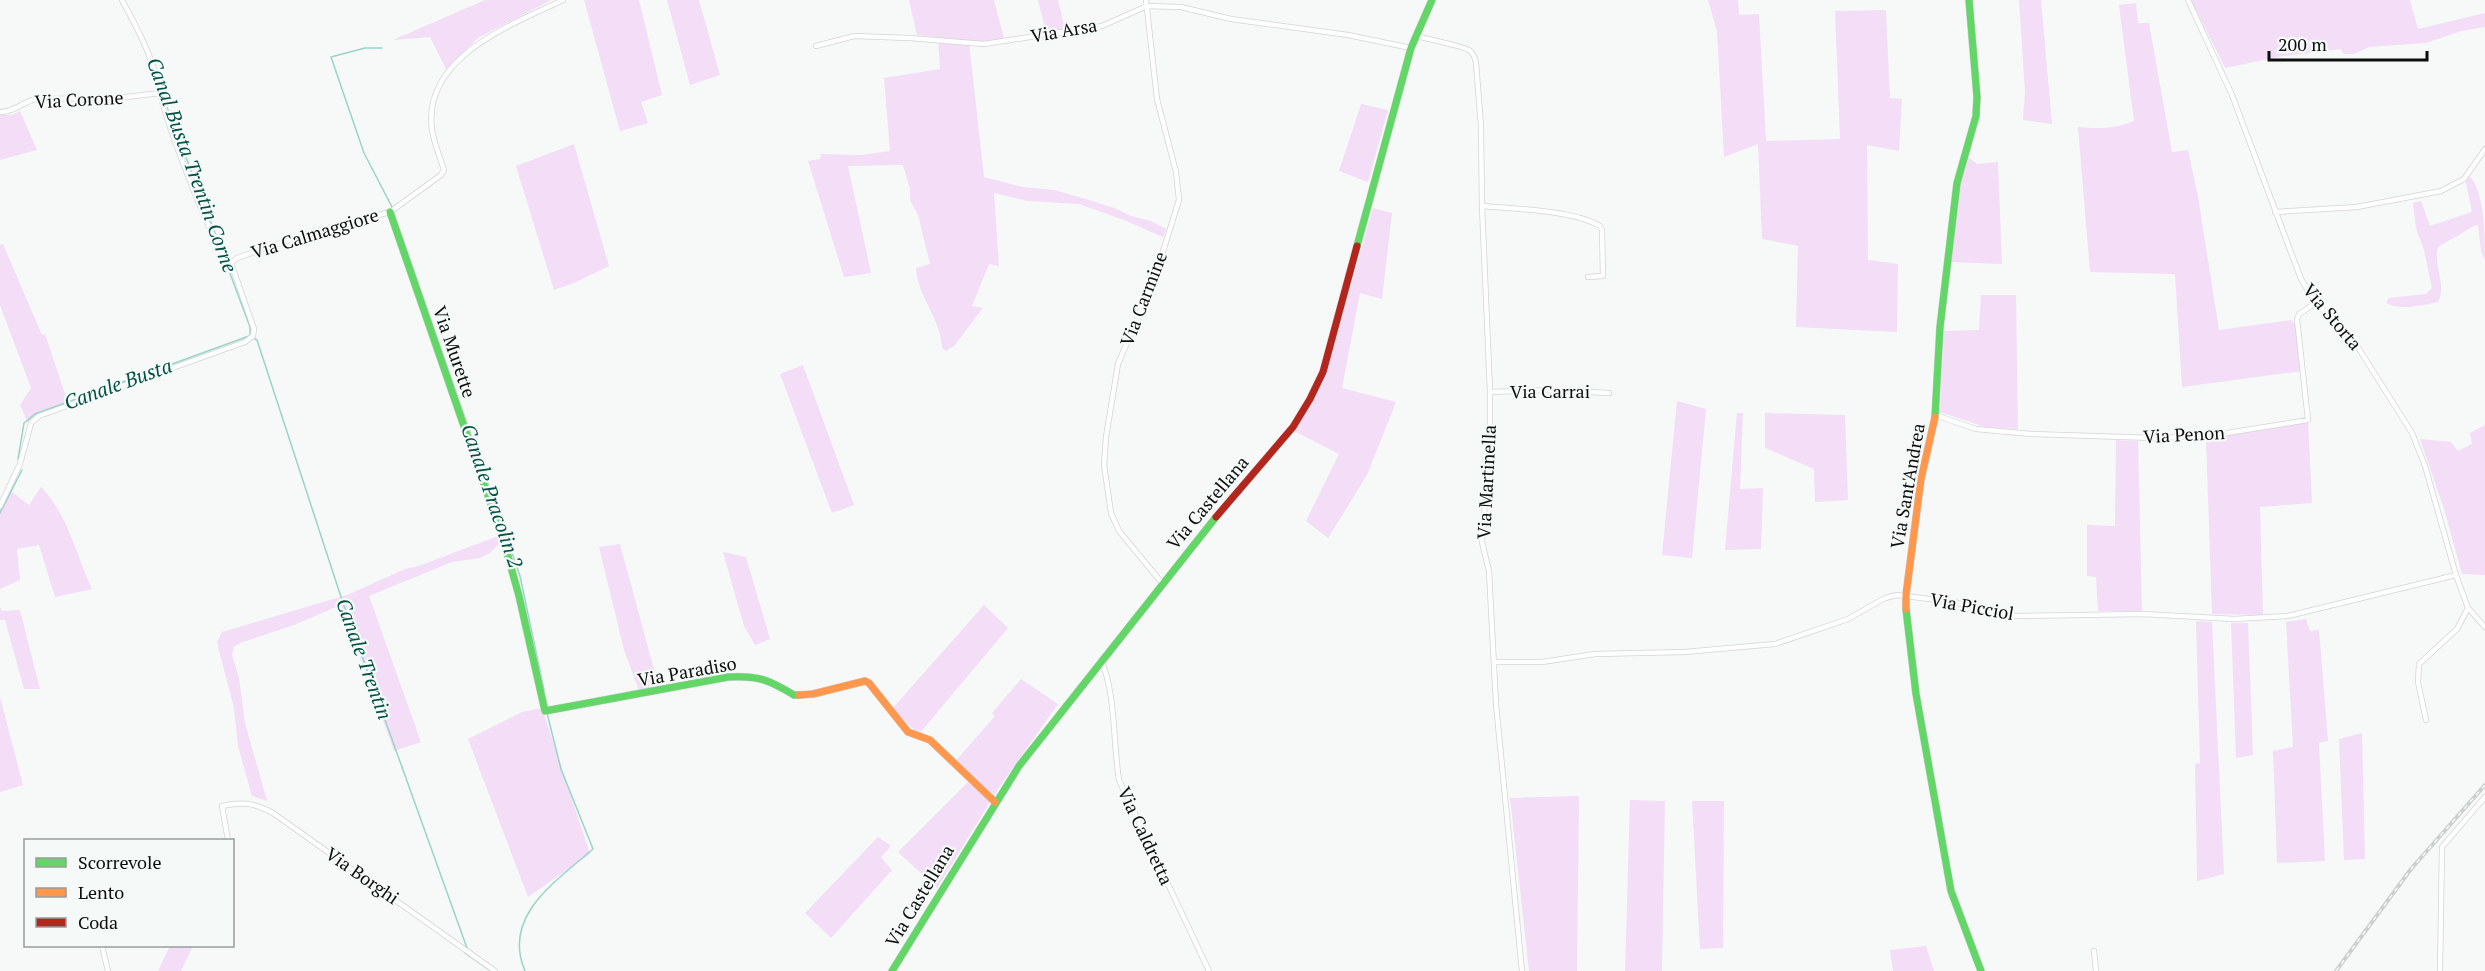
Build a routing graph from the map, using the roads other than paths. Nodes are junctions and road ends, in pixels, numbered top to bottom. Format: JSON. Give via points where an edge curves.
{"nodes":[{"id":1,"x":122,"y":0,"type":"edge"},
{"id":2,"x":563,"y":0,"type":"edge"},
{"id":3,"x":1432,"y":0,"type":"edge"},
{"id":4,"x":1969,"y":0,"type":"edge"},
{"id":5,"x":2188,"y":0,"type":"edge"},
{"id":6,"x":1147,"y":3,"type":"edge"},
{"id":7,"x":1416,"y":36,"type":"junction"},
{"id":8,"x":816,"y":46,"type":"dead end"},
{"id":9,"x":1411,"y":48,"type":"junction"},
{"id":10,"x":160,"y":93,"type":"junction"},
{"id":11,"x":0,"y":112,"type":"edge"},
{"id":12,"x":2485,"y":149,"type":"edge"},
{"id":13,"x":1482,"y":206,"type":"junction"},
{"id":14,"x":390,"y":212,"type":"junction"},
{"id":15,"x":2275,"y":212,"type":"junction"},
{"id":16,"x":231,"y":263,"type":"junction"},
{"id":17,"x":1588,"y":278,"type":"dead end"},
{"id":18,"x":2316,"y":303,"type":"junction"},
{"id":19,"x":1490,"y":392,"type":"junction"},
{"id":20,"x":1609,"y":393,"type":"dead end"},
{"id":21,"x":1935,"y":415,"type":"junction"},
{"id":22,"x":0,"y":506,"type":"edge"},
{"id":23,"x":2456,"y":575,"type":"junction"},
{"id":24,"x":1162,"y":583,"type":"junction"},
{"id":25,"x":1906,"y":595,"type":"junction"},
{"id":26,"x":2468,"y":608,"type":"junction"},
{"id":27,"x":2485,"y":627,"type":"edge"},
{"id":28,"x":1100,"y":660,"type":"junction"},
{"id":29,"x":1494,"y":662,"type":"junction"},
{"id":30,"x":545,"y":711,"type":"joint"},
{"id":31,"x":2426,"y":720,"type":"dead end"},
{"id":32,"x":2485,"y":797,"type":"edge"},
{"id":33,"x":995,"y":802,"type":"junction"},
{"id":34,"x":228,"y":839,"type":"edge"},
{"id":35,"x":102,"y":947,"type":"edge"},
{"id":36,"x":2094,"y":951,"type":"dead end"},
{"id":37,"x":108,"y":971,"type":"edge"},
{"id":38,"x":495,"y":971,"type":"edge"},
{"id":39,"x":892,"y":971,"type":"edge"},
{"id":40,"x":1209,"y":971,"type":"edge"},
{"id":41,"x":1522,"y":971,"type":"edge"},
{"id":42,"x":1981,"y":971,"type":"edge"},
{"id":43,"x":2096,"y":971,"type":"edge"},
{"id":44,"x":2440,"y":971,"type":"edge"}],
"edges":[{"from":1,"to":10,"type":"street","via":[[144,42]]},
{"from":2,"to":14,"type":"street","name":"Via Calmaggiore","via":[[477,43],[444,76],[435,93],[432,130],[444,170]]},
{"from":3,"to":7,"type":"street","name":"Via Castellana"},
{"from":4,"to":21,"type":"street","name":"Via Sant'Andrea","via":[[1976,116],[1957,183],[1940,327]]},
{"from":5,"to":15,"type":"street","name":"Via Storta","via":[[2232,95]]},
{"from":6,"to":8,"type":"street","name":"Via Arsa","via":[[1102,26],[984,44],[854,36]]},
{"from":6,"to":9,"type":"street","name":"Via Arsa","via":[[1231,19],[1348,34]]},
{"from":6,"to":24,"type":"street","name":"Via Carmine","via":[[1157,99],[1176,172],[1179,201],[1155,277],[1118,364],[1104,465],[1111,513],[1119,531]]},
{"from":7,"to":9,"type":"street","name":"Via Castellana"},
{"from":7,"to":13,"type":"street","name":"Via Martinella","via":[[1465,48],[1474,56],[1481,126]]},
{"from":9,"to":24,"type":"street","name":"Via Castellana","via":[[1323,372],[1293,427]]},
{"from":10,"to":11,"type":"street","name":"Via Corone","via":[[36,99],[12,111]]},
{"from":10,"to":16,"type":"street","via":[[205,216],[224,258]]},
{"from":12,"to":15,"type":"street","via":[[2464,179],[2440,191],[2357,207]]},
{"from":13,"to":17,"type":"street","via":[[1531,210],[1600,226],[1603,276]]},
{"from":13,"to":19,"type":"street","name":"Via Martinella"},
{"from":14,"to":16,"type":"street","name":"Via Calmaggiore","via":[[313,232]]},
{"from":14,"to":30,"type":"street","name":"Via Murette","via":[[504,542]]},
{"from":15,"to":18,"type":"street","name":"Via Storta","via":[[2301,279]]},
{"from":16,"to":22,"type":"street","name":"Via Calmaggiore","via":[[253,336],[39,416],[31,423],[20,464]]},
{"from":18,"to":21,"type":"street","name":"Via Penon","via":[[2296,319],[2308,420],[2208,436],[2154,438],[1976,429]]},
{"from":18,"to":23,"type":"street","name":"Via Storta","via":[[2354,341],[2412,433]]},
{"from":19,"to":20,"type":"street","name":"Via Carrai"},
{"from":19,"to":29,"type":"street","name":"Via Martinella","via":[[1482,542],[1489,571]]},
{"from":21,"to":25,"type":"street","name":"Via Sant'Andrea","via":[[1921,480]]},
{"from":23,"to":25,"type":"street","name":"Via Picciol","via":[[2288,616],[2234,619],[2143,614],[2015,616]]},
{"from":23,"to":26,"type":"street","name":"Via Storta"},
{"from":24,"to":28,"type":"street","name":"Via Castellana"},
{"from":25,"to":29,"type":"street","name":"Via Picciol","via":[[1886,598],[1848,619],[1775,644],[1595,654],[1542,662]]},
{"from":25,"to":42,"type":"street","name":"Via Sant'Andrea","via":[[1916,694],[1951,891]]},
{"from":26,"to":27,"type":"street","name":"Via Storta"},
{"from":26,"to":31,"type":"street","via":[[2457,628],[2419,664],[2418,682]]},
{"from":28,"to":33,"type":"street","name":"Via Castellana"},
{"from":28,"to":40,"type":"street","name":"Via Caldretta","via":[[1115,725],[1119,780]]},
{"from":29,"to":41,"type":"street","name":"Via Martinella"},
{"from":30,"to":33,"type":"street","name":"Via Paradiso","via":[[728,677],[768,680],[794,695],[865,681],[908,732],[930,740]]},
{"from":32,"to":44,"type":"street","via":[[2442,847]]},
{"from":33,"to":39,"type":"street","name":"Via Castellana"},
{"from":34,"to":38,"type":"street","name":"Via Borghi","via":[[222,806],[255,803]]},
{"from":35,"to":37,"type":"street"},
{"from":36,"to":43,"type":"street"}]}
